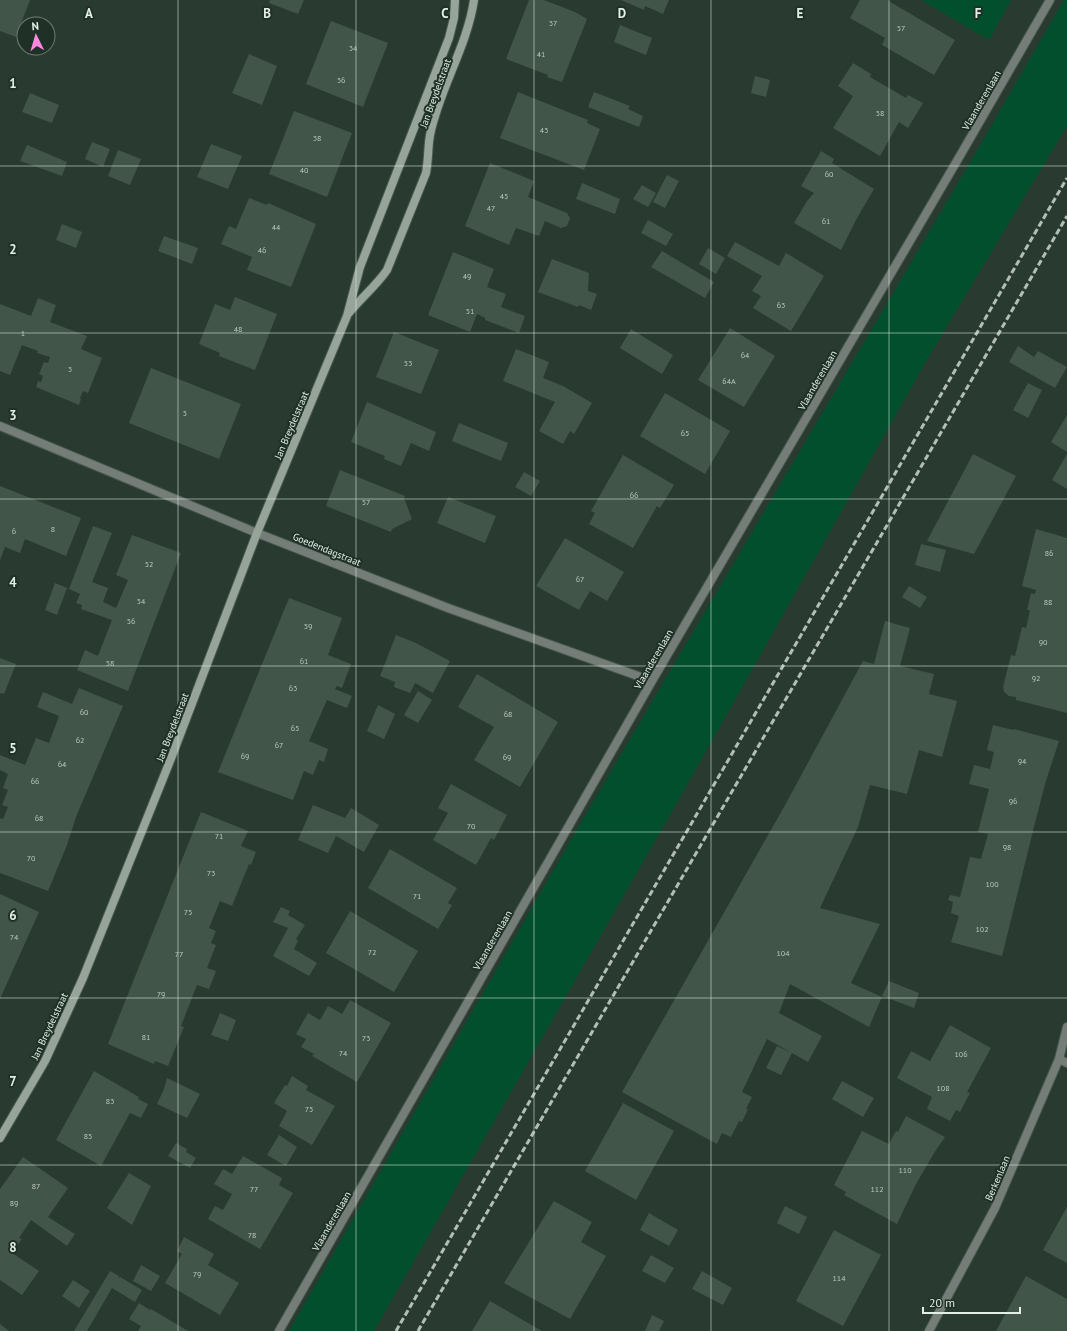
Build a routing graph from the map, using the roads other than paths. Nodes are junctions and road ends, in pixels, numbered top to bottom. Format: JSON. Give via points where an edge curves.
{"nodes":[{"id":1,"x":454,"y":0,"type":"edge"},
{"id":2,"x":474,"y":0,"type":"edge"},
{"id":3,"x":1050,"y":0,"type":"edge"},
{"id":4,"x":347,"y":316,"type":"junction"},
{"id":5,"x":0,"y":426,"type":"edge"},
{"id":6,"x":257,"y":532,"type":"junction"},
{"id":7,"x":652,"y":681,"type":"junction"},
{"id":8,"x":1067,"y":1027,"type":"edge"},
{"id":9,"x":1059,"y":1059,"type":"junction"},
{"id":10,"x":1067,"y":1063,"type":"edge"},
{"id":11,"x":0,"y":1138,"type":"edge"},
{"id":12,"x":279,"y":1331,"type":"edge"},
{"id":13,"x":929,"y":1331,"type":"edge"}],
"edges":[{"from":1,"to":4,"type":"street","name":"Jan Breydelstraat","via":[[454,18],[449,38],[360,267]]},
{"from":2,"to":4,"type":"street","name":"Jan Breydelstraat","via":[[467,35],[432,126],[426,172],[390,263],[379,282]]},
{"from":3,"to":7,"type":"street","name":"Vlaanderenlaan"},
{"from":4,"to":6,"type":"street","name":"Jan Breydelstraat"},
{"from":5,"to":6,"type":"street","name":"Goedendagstraat"},
{"from":6,"to":7,"type":"street","name":"Goedendagstraat","via":[[448,608]]},
{"from":6,"to":11,"type":"street","name":"Jan Breydelstraat","via":[[172,756],[83,978],[44,1061]]},
{"from":7,"to":12,"type":"street","name":"Vlaanderenlaan"},
{"from":8,"to":9,"type":"street","name":"Berkenlaan"},
{"from":9,"to":10,"type":"street"},
{"from":9,"to":13,"type":"street","name":"Berkenlaan","via":[[995,1208]]}]}
